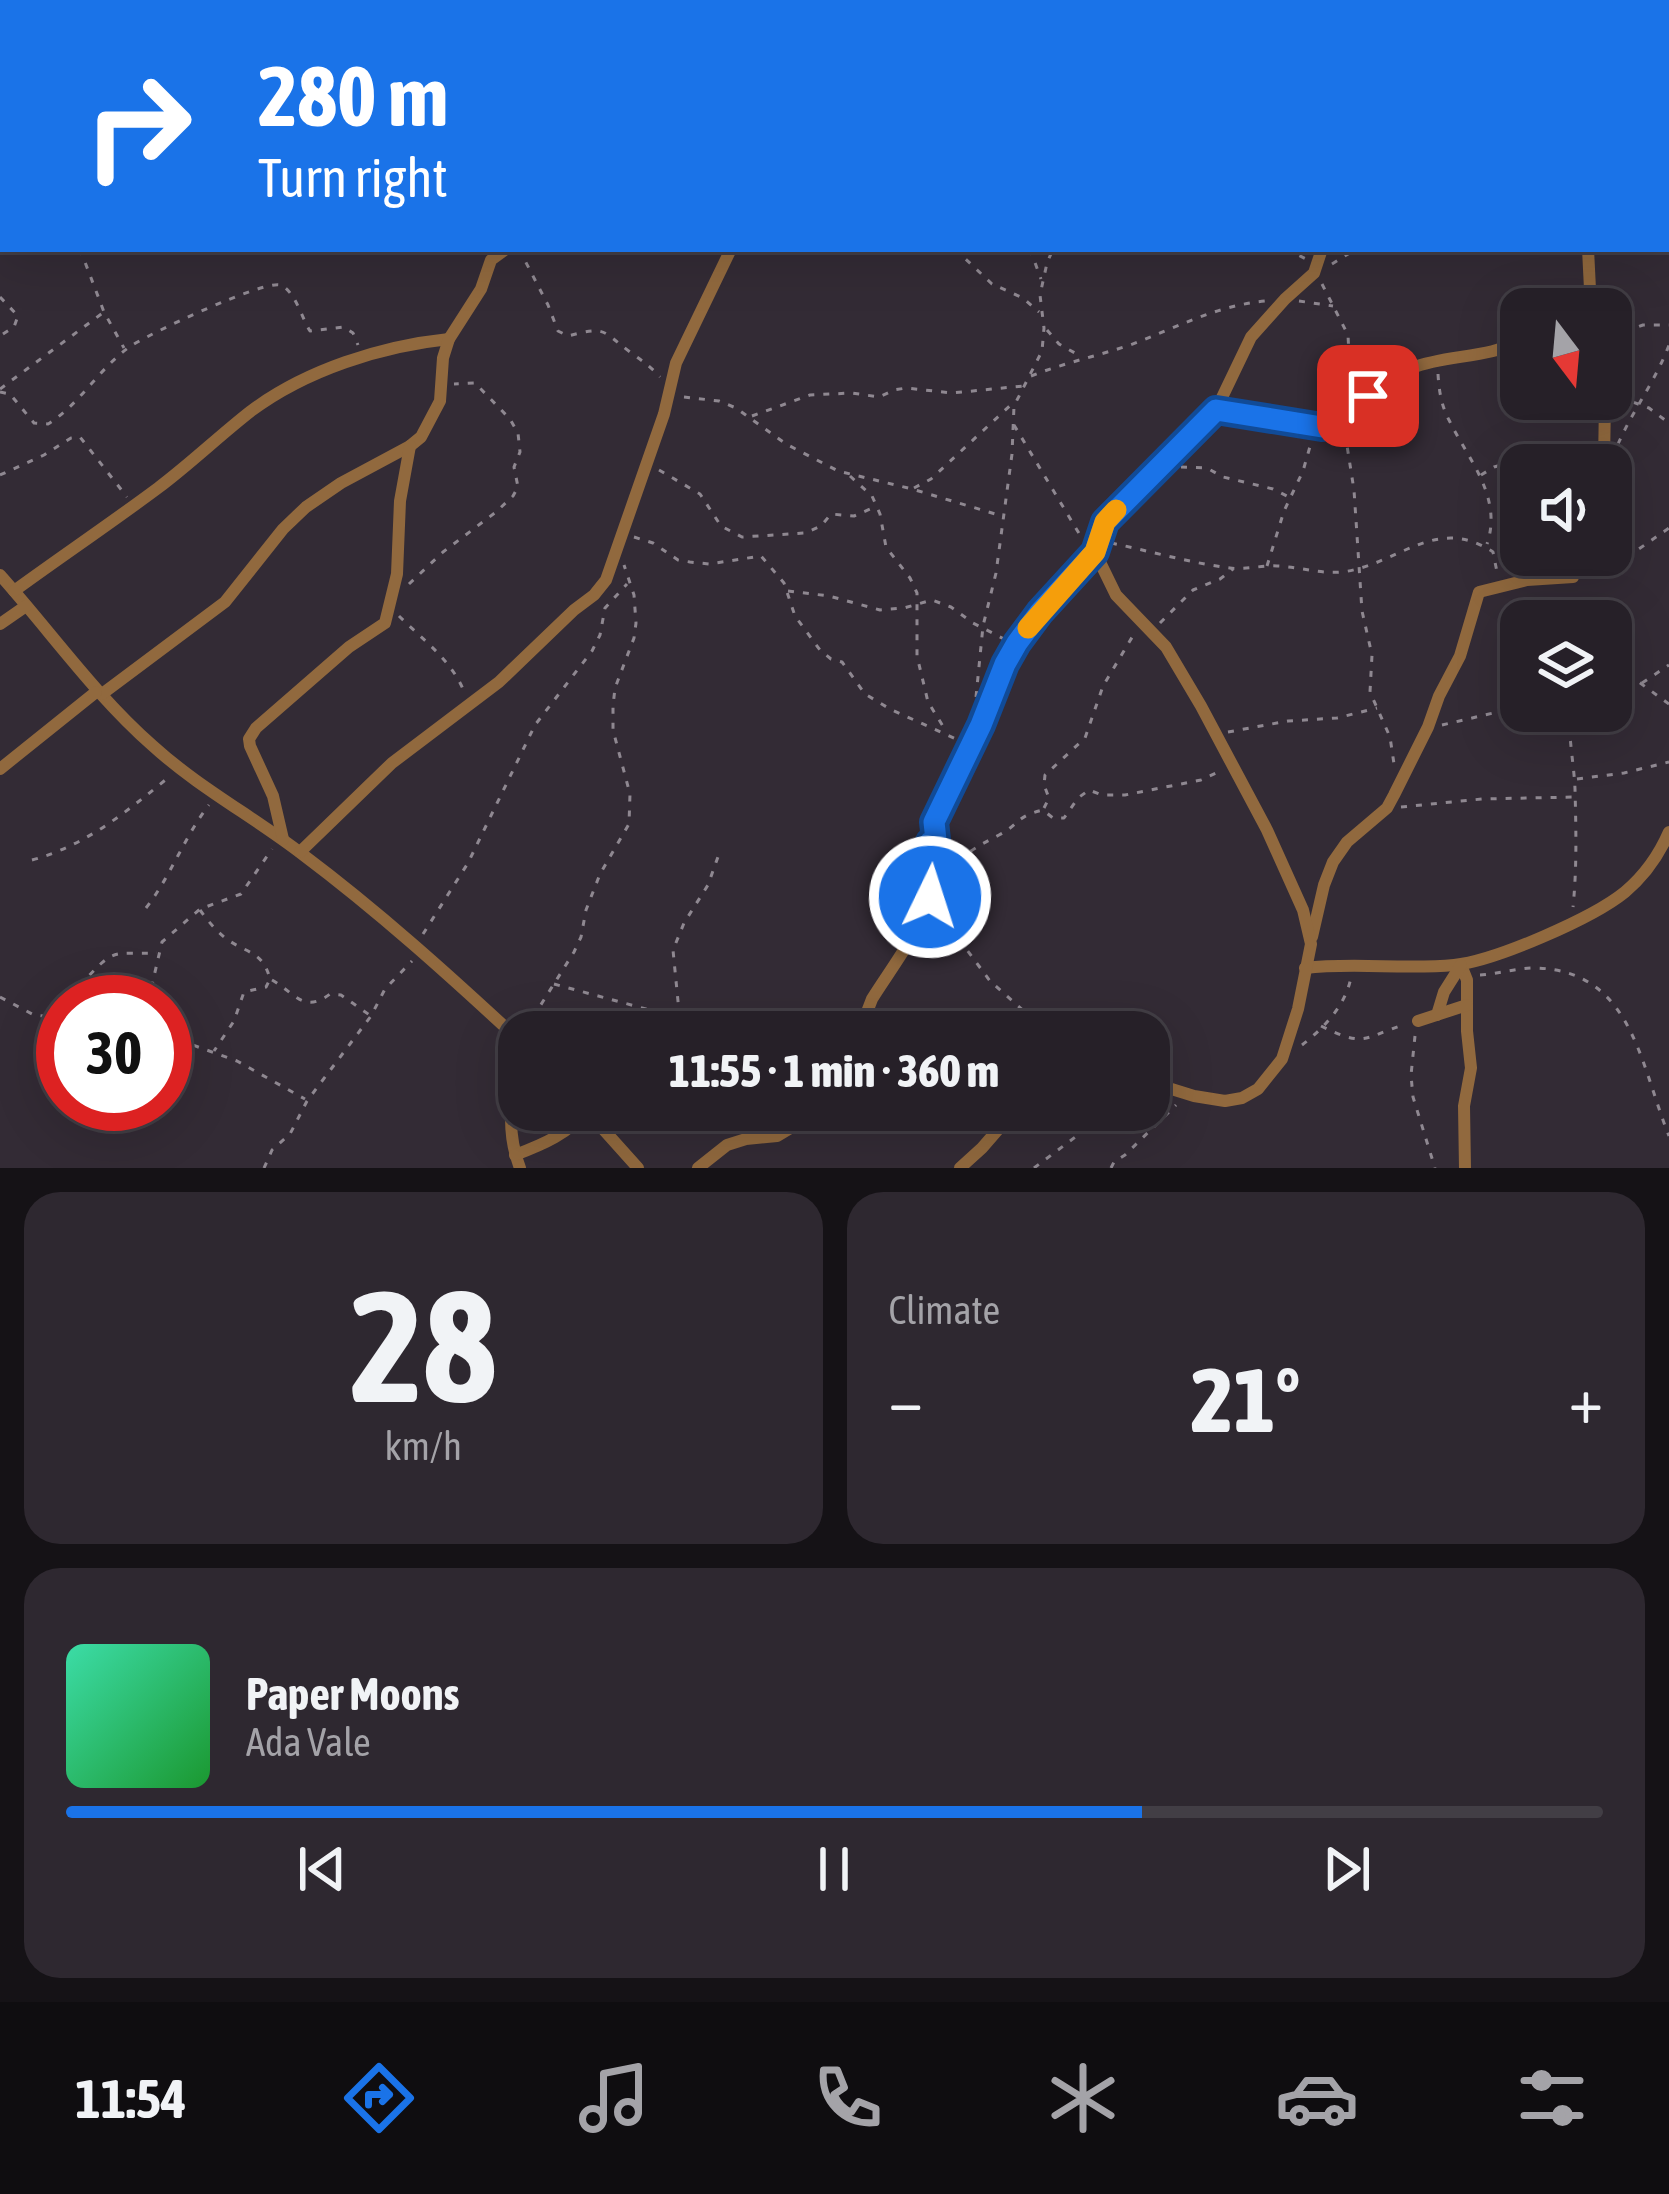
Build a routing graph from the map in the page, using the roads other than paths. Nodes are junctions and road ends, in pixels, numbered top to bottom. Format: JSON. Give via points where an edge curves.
{"nodes":[{"id":1,"x":502,"y":252,"type":"edge"},
{"id":2,"x":730,"y":252,"type":"edge"},
{"id":3,"x":1321,"y":252,"type":"edge"},
{"id":4,"x":1588,"y":252,"type":"edge"},
{"id":5,"x":1590,"y":288,"type":"edge"},
{"id":6,"x":449,"y":339,"type":"junction"},
{"id":7,"x":1500,"y":348,"type":"edge"},
{"id":8,"x":1216,"y":410,"type":"junction"},
{"id":9,"x":410,"y":446,"type":"junction"},
{"id":10,"x":1095,"y":549,"type":"junction"},
{"id":11,"x":0,"y":575,"type":"edge"},
{"id":12,"x":1573,"y":576,"type":"edge"},
{"id":13,"x":14,"y":591,"type":"junction"},
{"id":14,"x":26,"y":606,"type":"junction"},
{"id":15,"x":0,"y":624,"type":"edge"},
{"id":16,"x":99,"y":693,"type":"junction"},
{"id":17,"x":0,"y":769,"type":"edge"},
{"id":18,"x":1669,"y":832,"type":"edge"},
{"id":19,"x":282,"y":839,"type":"junction"},
{"id":20,"x":300,"y":852,"type":"junction"},
{"id":21,"x":1311,"y":944,"type":"junction"},
{"id":22,"x":1305,"y":968,"type":"junction"},
{"id":23,"x":1464,"y":970,"type":"junction"},
{"id":24,"x":1467,"y":1005,"type":"junction"},
{"id":25,"x":866,"y":1011,"type":"edge"},
{"id":26,"x":1436,"y":1015,"type":"junction"},
{"id":27,"x":498,"y":1021,"type":"edge"},
{"id":28,"x":1418,"y":1021,"type":"road end"},
{"id":29,"x":1170,"y":1089,"type":"edge"},
{"id":30,"x":515,"y":1131,"type":"edge"},
{"id":31,"x":567,"y":1131,"type":"edge"},
{"id":32,"x":605,"y":1131,"type":"edge"},
{"id":33,"x":785,"y":1131,"type":"edge"},
{"id":34,"x":996,"y":1131,"type":"edge"},
{"id":35,"x":518,"y":1161,"type":"edge"},
{"id":36,"x":638,"y":1168,"type":"edge"},
{"id":37,"x":698,"y":1168,"type":"edge"},
{"id":38,"x":960,"y":1168,"type":"edge"},
{"id":39,"x":1465,"y":1168,"type":"edge"}],
"edges":[{"from":1,"to":6,"type":"street"},
{"from":2,"to":20,"type":"street","via":[[676,363],[606,580]]},
{"from":3,"to":8,"type":"street","via":[[1316,270],[1251,337]]},
{"from":4,"to":5,"type":"street"},
{"from":6,"to":9,"type":"street","via":[[435,415]]},
{"from":6,"to":13,"type":"street","via":[[364,357],[275,395]]},
{"from":7,"to":8,"type":"street","via":[[1401,373],[1322,427]]},
{"from":8,"to":10,"type":"street","via":[[1105,522]]},
{"from":9,"to":16,"type":"street","via":[[306,507],[225,602]]},
{"from":9,"to":19,"type":"street","via":[[385,623],[251,734]]},
{"from":10,"to":21,"type":"street","via":[[1116,595],[1166,647],[1215,735],[1287,871]]},
{"from":10,"to":25,"type":"street","via":[[1005,664],[934,822],[936,840],[924,857],[930,897]]},
{"from":11,"to":13,"type":"street"},
{"from":12,"to":21,"type":"street","via":[[1499,586],[1476,598],[1460,656],[1388,808],[1333,862]]},
{"from":13,"to":14,"type":"street"},
{"from":14,"to":15,"type":"street"},
{"from":14,"to":16,"type":"street"},
{"from":16,"to":17,"type":"street"},
{"from":16,"to":19,"type":"street","via":[[153,747]]},
{"from":18,"to":23,"type":"street","via":[[1623,894]]},
{"from":19,"to":20,"type":"street"},
{"from":20,"to":27,"type":"street"},
{"from":21,"to":22,"type":"street"},
{"from":22,"to":23,"type":"street"},
{"from":22,"to":29,"type":"street","via":[[1282,1059],[1258,1089],[1226,1101]]},
{"from":23,"to":24,"type":"street"},
{"from":23,"to":26,"type":"street"},
{"from":24,"to":26,"type":"street"},
{"from":24,"to":39,"type":"street"},
{"from":26,"to":28,"type":"street"},
{"from":30,"to":35,"type":"street"},
{"from":31,"to":35,"type":"street"},
{"from":32,"to":36,"type":"street"},
{"from":33,"to":37,"type":"street","via":[[727,1145]]},
{"from":34,"to":38,"type":"street"}]}
